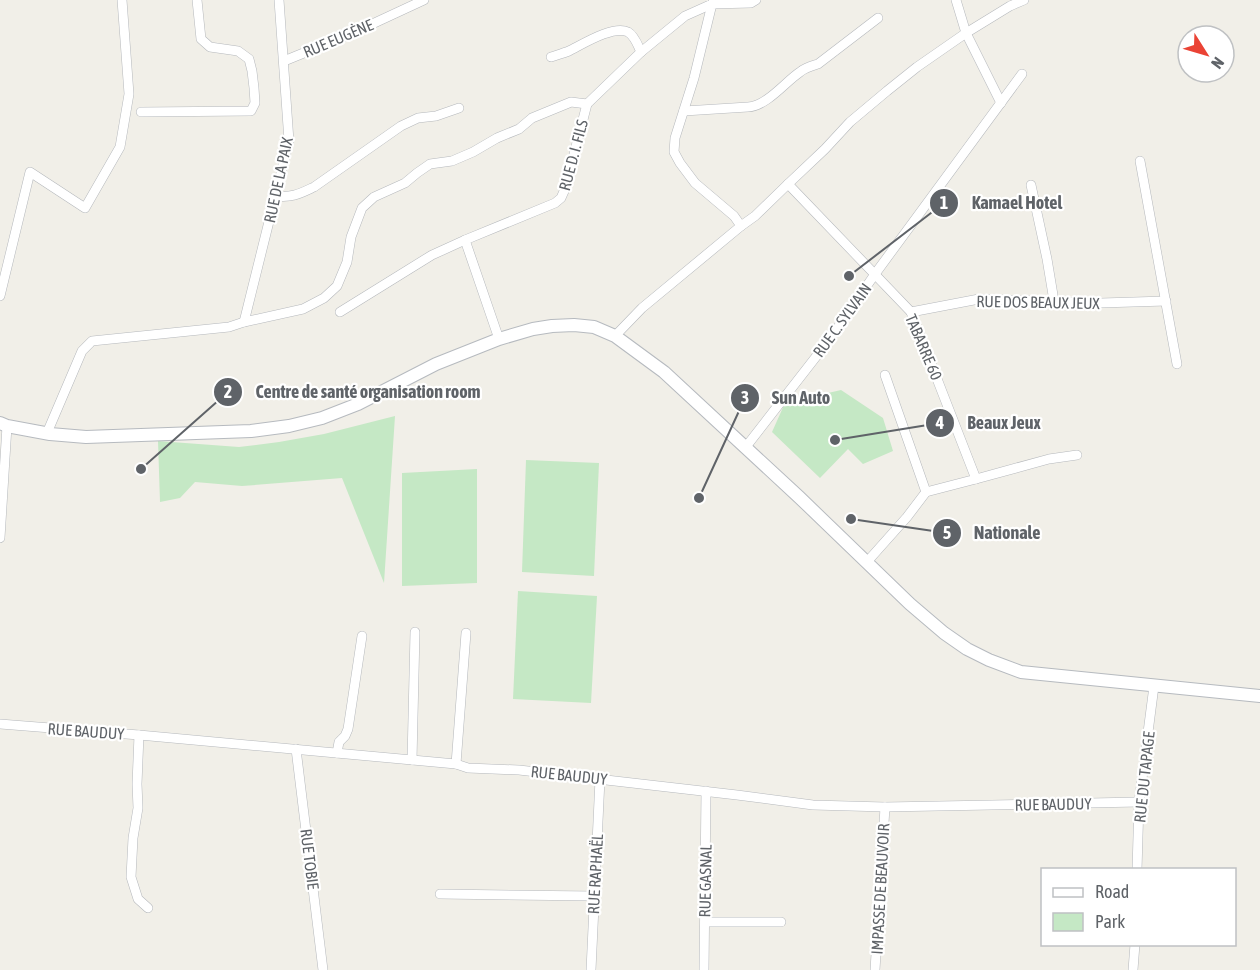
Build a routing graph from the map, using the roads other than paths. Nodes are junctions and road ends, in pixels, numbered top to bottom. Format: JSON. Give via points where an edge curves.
{"nodes":[{"id":1,"x":122,"y":0,"type":"edge"},
{"id":2,"x":197,"y":0,"type":"edge"},
{"id":3,"x":279,"y":0,"type":"edge"},
{"id":4,"x":424,"y":0,"type":"edge"},
{"id":5,"x":756,"y":0,"type":"edge"},
{"id":6,"x":956,"y":0,"type":"edge"},
{"id":7,"x":1024,"y":0,"type":"edge"},
{"id":8,"x":713,"y":2,"type":"edge"},
{"id":9,"x":878,"y":18,"type":"dead end"},
{"id":10,"x":966,"y":33,"type":"junction"},
{"id":11,"x":641,"y":52,"type":"junction"},
{"id":12,"x":551,"y":57,"type":"dead end"},
{"id":13,"x":284,"y":61,"type":"junction"},
{"id":14,"x":1022,"y":74,"type":"dead end"},
{"id":15,"x":1001,"y":103,"type":"junction"},
{"id":16,"x":586,"y":104,"type":"junction"},
{"id":17,"x":459,"y":108,"type":"dead end"},
{"id":18,"x":684,"y":111,"type":"junction"},
{"id":19,"x":141,"y":112,"type":"dead end"},
{"id":20,"x":1140,"y":161,"type":"dead end"},
{"id":21,"x":788,"y":184,"type":"junction"},
{"id":22,"x":1031,"y":185,"type":"dead end"},
{"id":23,"x":276,"y":196,"type":"junction"},
{"id":24,"x":741,"y":226,"type":"junction"},
{"id":25,"x":465,"y":240,"type":"junction"},
{"id":26,"x":875,"y":274,"type":"junction"},
{"id":27,"x":0,"y":296,"type":"edge"},
{"id":28,"x":1054,"y":301,"type":"junction"},
{"id":29,"x":1166,"y":301,"type":"junction"},
{"id":30,"x":340,"y":312,"type":"dead end"},
{"id":31,"x":911,"y":312,"type":"junction"},
{"id":32,"x":244,"y":322,"type":"junction"},
{"id":33,"x":615,"y":336,"type":"junction"},
{"id":34,"x":499,"y":339,"type":"junction"},
{"id":35,"x":1178,"y":364,"type":"dead end"},
{"id":36,"x":885,"y":375,"type":"dead end"},
{"id":37,"x":3,"y":424,"type":"edge"},
{"id":38,"x":47,"y":433,"type":"junction"},
{"id":39,"x":745,"y":448,"type":"junction"},
{"id":40,"x":1077,"y":455,"type":"dead end"},
{"id":41,"x":976,"y":479,"type":"junction"},
{"id":42,"x":926,"y":492,"type":"junction"},
{"id":43,"x":0,"y":532,"type":"edge"},
{"id":44,"x":0,"y":538,"type":"edge"},
{"id":45,"x":866,"y":563,"type":"junction"},
{"id":46,"x":415,"y":632,"type":"dead end"},
{"id":47,"x":466,"y":633,"type":"dead end"},
{"id":48,"x":362,"y":636,"type":"dead end"},
{"id":49,"x":1154,"y":686,"type":"junction"},
{"id":50,"x":1260,"y":696,"type":"edge"},
{"id":51,"x":0,"y":724,"type":"edge"},
{"id":52,"x":139,"y":735,"type":"junction"},
{"id":53,"x":296,"y":749,"type":"junction"},
{"id":54,"x":337,"y":753,"type":"junction"},
{"id":55,"x":412,"y":760,"type":"junction"},
{"id":56,"x":456,"y":764,"type":"junction"},
{"id":57,"x":600,"y":779,"type":"junction"},
{"id":58,"x":706,"y":791,"type":"junction"},
{"id":59,"x":1139,"y":802,"type":"junction"},
{"id":60,"x":885,"y":807,"type":"junction"},
{"id":61,"x":1137,"y":868,"type":"edge"},
{"id":62,"x":440,"y":894,"type":"dead end"},
{"id":63,"x":594,"y":896,"type":"junction"},
{"id":64,"x":148,"y":908,"type":"dead end"},
{"id":65,"x":705,"y":922,"type":"junction"},
{"id":66,"x":782,"y":922,"type":"dead end"},
{"id":67,"x":1135,"y":946,"type":"edge"},
{"id":68,"x":323,"y":970,"type":"edge"},
{"id":69,"x":591,"y":970,"type":"edge"},
{"id":70,"x":704,"y":970,"type":"edge"},
{"id":71,"x":875,"y":970,"type":"edge"},
{"id":72,"x":1133,"y":970,"type":"edge"}],
"edges":[{"from":1,"to":27,"type":"street","via":[[129,94],[120,147],[85,208],[30,172]]},
{"from":2,"to":19,"type":"street","via":[[201,39],[210,47],[238,51],[249,59],[255,103],[251,111]]},
{"from":3,"to":13,"type":"street","name":"RUE DE LA PAIX"},
{"from":4,"to":13,"type":"street","name":"RUE EUGÈNE"},
{"from":5,"to":8,"type":"street"},
{"from":6,"to":10,"type":"street"},
{"from":7,"to":10,"type":"street"},
{"from":8,"to":11,"type":"street","name":"RUE D. I. FILS","via":[[685,16]]},
{"from":8,"to":18,"type":"street"},
{"from":9,"to":18,"type":"street","via":[[753,107]]},
{"from":10,"to":15,"type":"street"},
{"from":10,"to":21,"type":"street","via":[[850,122]]},
{"from":11,"to":12,"type":"street","via":[[634,38],[622,31],[599,35]]},
{"from":11,"to":16,"type":"street","name":"RUE D. I. FILS"},
{"from":13,"to":23,"type":"street","name":"RUE DE LA PAIX","via":[[290,141]]},
{"from":14,"to":15,"type":"street","name":"RUE C. SYLVAIN"},
{"from":15,"to":26,"type":"street","name":"RUE C. SYLVAIN"},
{"from":16,"to":25,"type":"street","name":"RUE D. I. FILS","via":[[561,198]]},
{"from":16,"to":32,"type":"street","via":[[571,102],[532,118],[519,129],[473,152],[452,161],[430,164],[405,183],[374,197],[363,208],[337,286],[303,309]]},
{"from":17,"to":23,"type":"street","via":[[401,126],[314,187],[287,198]]},
{"from":18,"to":24,"type":"street","via":[[674,152],[694,183]]},
{"from":20,"to":29,"type":"street"},
{"from":21,"to":24,"type":"street"},
{"from":21,"to":26,"type":"street","name":"TABARRE 60"},
{"from":22,"to":28,"type":"street"},
{"from":23,"to":32,"type":"street","name":"RUE DE LA PAIX"},
{"from":24,"to":33,"type":"street","via":[[642,308]]},
{"from":25,"to":30,"type":"street","via":[[432,255]]},
{"from":25,"to":34,"type":"street"},
{"from":26,"to":31,"type":"street","name":"TABARRE 60"},
{"from":26,"to":39,"type":"street","name":"RUE C. SYLVAIN"},
{"from":28,"to":29,"type":"street","name":"RUE DOS BEAUX JEUX"},
{"from":28,"to":31,"type":"street","name":"RUE DOS BEAUX JEUX","via":[[979,298]]},
{"from":29,"to":35,"type":"street"},
{"from":31,"to":41,"type":"street","name":"TABARRE 60"},
{"from":32,"to":38,"type":"street","via":[[229,327],[92,341],[82,351]]},
{"from":33,"to":34,"type":"main road","via":[[594,327],[574,325],[533,329]]},
{"from":33,"to":39,"type":"main road","via":[[664,372]]},
{"from":34,"to":38,"type":"main road","via":[[436,364],[358,404],[289,426],[86,437]]},
{"from":36,"to":42,"type":"street"},
{"from":37,"to":38,"type":"main road"},
{"from":37,"to":43,"type":"street"},
{"from":39,"to":45,"type":"main road"},
{"from":40,"to":41,"type":"street"},
{"from":41,"to":42,"type":"street"},
{"from":42,"to":45,"type":"street"},
{"from":43,"to":44,"type":"street"},
{"from":45,"to":49,"type":"main road","via":[[944,633],[989,660],[1021,672]]},
{"from":46,"to":55,"type":"street"},
{"from":47,"to":56,"type":"street"},
{"from":48,"to":54,"type":"street","via":[[348,729]]},
{"from":49,"to":50,"type":"main road"},
{"from":49,"to":59,"type":"street","name":"RUE DU TAPAGE"},
{"from":51,"to":52,"type":"street","name":"RUE BAUDUY"},
{"from":52,"to":53,"type":"street","name":"RUE BAUDUY"},
{"from":52,"to":64,"type":"street","via":[[138,808],[131,877],[138,899]]},
{"from":53,"to":54,"type":"street","name":"RUE BAUDUY"},
{"from":53,"to":68,"type":"street","name":"RUE TOBIE"},
{"from":54,"to":55,"type":"street","name":"RUE BAUDUY"},
{"from":55,"to":56,"type":"street","name":"RUE BAUDUY"},
{"from":56,"to":57,"type":"street","name":"RUE BAUDUY"},
{"from":57,"to":58,"type":"street","name":"RUE BAUDUY"},
{"from":57,"to":63,"type":"street","name":"RUE RAPHAËL"},
{"from":58,"to":60,"type":"street","name":"RUE BAUDUY","via":[[813,805]]},
{"from":58,"to":65,"type":"street","name":"RUE GASNAL"},
{"from":59,"to":60,"type":"street","name":"RUE BAUDUY"},
{"from":59,"to":61,"type":"street","name":"RUE DU TAPAGE"},
{"from":60,"to":71,"type":"street","name":"IMPASSE DE BEAUVOIR"},
{"from":62,"to":63,"type":"street"},
{"from":63,"to":69,"type":"street","name":"RUE RAPHAËL"},
{"from":65,"to":66,"type":"street"},
{"from":65,"to":70,"type":"street","name":"RUE GASNAL"},
{"from":67,"to":72,"type":"street"}]}
